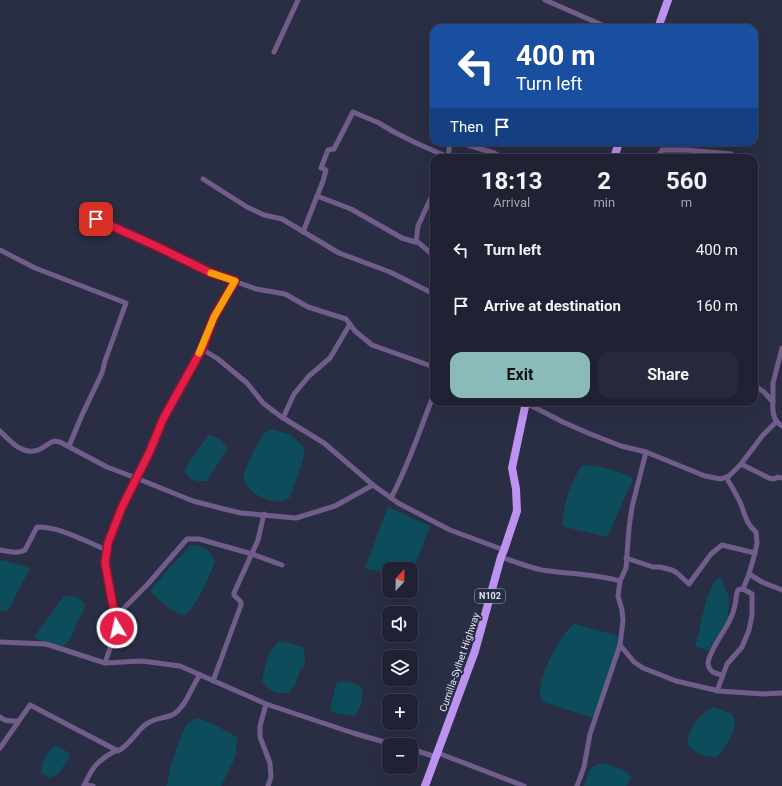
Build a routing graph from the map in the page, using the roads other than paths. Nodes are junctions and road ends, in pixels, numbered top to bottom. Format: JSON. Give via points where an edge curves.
{"nodes":[{"id":1,"x":298,"y":0,"type":"edge"},
{"id":2,"x":545,"y":0,"type":"edge"},
{"id":3,"x":668,"y":0,"type":"edge"},
{"id":4,"x":600,"y":24,"type":"edge"},
{"id":5,"x":659,"y":24,"type":"edge"},
{"id":6,"x":274,"y":52,"type":"dead end"},
{"id":7,"x":472,"y":146,"type":"edge"},
{"id":8,"x":439,"y":154,"type":"edge"},
{"id":9,"x":497,"y":154,"type":"edge"},
{"id":10,"x":660,"y":154,"type":"edge"},
{"id":11,"x":731,"y":154,"type":"dead end"},
{"id":12,"x":203,"y":179,"type":"dead end"},
{"id":13,"x":317,"y":196,"type":"junction"},
{"id":14,"x":430,"y":200,"type":"edge"},
{"id":15,"x":96,"y":219,"type":"dead end"},
{"id":16,"x":303,"y":232,"type":"junction"},
{"id":17,"x":416,"y":242,"type":"junction"},
{"id":18,"x":0,"y":250,"type":"edge"},
{"id":19,"x":430,"y":253,"type":"edge"},
{"id":20,"x":235,"y":281,"type":"junction"},
{"id":21,"x":430,"y":292,"type":"edge"},
{"id":22,"x":350,"y":324,"type":"junction"},
{"id":23,"x":782,"y":348,"type":"edge"},
{"id":24,"x":202,"y":349,"type":"junction"},
{"id":25,"x":430,"y":366,"type":"edge"},
{"id":26,"x":758,"y":388,"type":"edge"},
{"id":27,"x":773,"y":402,"type":"junction"},
{"id":28,"x":430,"y":404,"type":"edge"},
{"id":29,"x":524,"y":406,"type":"edge"},
{"id":30,"x":533,"y":406,"type":"edge"},
{"id":31,"x":283,"y":418,"type":"junction"},
{"id":32,"x":776,"y":422,"type":"junction"},
{"id":33,"x":782,"y":426,"type":"edge"},
{"id":34,"x":0,"y":431,"type":"edge"},
{"id":35,"x":69,"y":446,"type":"junction"},
{"id":36,"x":646,"y":452,"type":"junction"},
{"id":37,"x":741,"y":464,"type":"junction"},
{"id":38,"x":726,"y":477,"type":"junction"},
{"id":39,"x":136,"y":478,"type":"junction"},
{"id":40,"x":782,"y":478,"type":"edge"},
{"id":41,"x":372,"y":485,"type":"junction"},
{"id":42,"x":391,"y":498,"type":"junction"},
{"id":43,"x":264,"y":514,"type":"junction"},
{"id":44,"x":0,"y":550,"type":"edge"},
{"id":45,"x":107,"y":550,"type":"junction"},
{"id":46,"x":502,"y":553,"type":"junction"},
{"id":47,"x":755,"y":553,"type":"junction"},
{"id":48,"x":252,"y":554,"type":"junction"},
{"id":49,"x":626,"y":558,"type":"junction"},
{"id":50,"x":282,"y":565,"type":"dead end"},
{"id":51,"x":749,"y":574,"type":"junction"},
{"id":52,"x":620,"y":581,"type":"junction"},
{"id":53,"x":743,"y":589,"type":"junction"},
{"id":54,"x":782,"y":590,"type":"edge"},
{"id":55,"x":116,"y":616,"type":"junction"},
{"id":56,"x":0,"y":642,"type":"edge"},
{"id":57,"x":620,"y":645,"type":"junction"},
{"id":58,"x":105,"y":663,"type":"junction"},
{"id":59,"x":200,"y":675,"type":"junction"},
{"id":60,"x":722,"y":675,"type":"junction"},
{"id":61,"x":213,"y":681,"type":"junction"},
{"id":62,"x":717,"y":691,"type":"junction"},
{"id":63,"x":782,"y":693,"type":"edge"},
{"id":64,"x":266,"y":704,"type":"junction"},
{"id":65,"x":0,"y":717,"type":"edge"},
{"id":66,"x":18,"y":721,"type":"junction"},
{"id":67,"x":382,"y":741,"type":"edge"},
{"id":68,"x":0,"y":748,"type":"edge"},
{"id":69,"x":117,"y":750,"type":"junction"},
{"id":70,"x":418,"y":751,"type":"edge"},
{"id":71,"x":437,"y":755,"type":"junction"},
{"id":72,"x":84,"y":785,"type":"edge"},
{"id":73,"x":92,"y":786,"type":"edge"},
{"id":74,"x":268,"y":786,"type":"edge"},
{"id":75,"x":425,"y":786,"type":"edge"},
{"id":76,"x":524,"y":786,"type":"edge"},
{"id":77,"x":577,"y":786,"type":"edge"}],
"edges":[{"from":1,"to":6,"type":"street"},
{"from":2,"to":4,"type":"street"},
{"from":3,"to":5,"type":"highway"},
{"from":7,"to":9,"type":"street"},
{"from":8,"to":13,"type":"street","via":[[353,112],[334,149],[328,150],[321,168],[326,170],[325,175]]},
{"from":10,"to":11,"type":"street","via":[[662,150],[672,149]]},
{"from":12,"to":16,"type":"street","via":[[247,207],[264,215],[282,219]]},
{"from":13,"to":16,"type":"street"},
{"from":13,"to":17,"type":"street","via":[[352,209],[402,238]]},
{"from":14,"to":17,"type":"street","via":[[418,226]]},
{"from":15,"to":20,"type":"street","via":[[209,272]]},
{"from":16,"to":21,"type":"street","via":[[339,253],[390,272]]},
{"from":17,"to":19,"type":"street"},
{"from":18,"to":35,"type":"street","via":[[35,268],[126,303],[102,373]]},
{"from":20,"to":22,"type":"street","via":[[256,289],[285,294],[308,307],[346,319]]},
{"from":20,"to":24,"type":"street","via":[[214,317]]},
{"from":22,"to":25,"type":"street","via":[[372,345]]},
{"from":22,"to":31,"type":"street","via":[[330,358],[309,376],[294,394]]},
{"from":23,"to":27,"type":"street","via":[[773,383]]},
{"from":24,"to":31,"type":"street","via":[[231,369],[247,383],[263,403]]},
{"from":24,"to":39,"type":"street","via":[[163,419]]},
{"from":26,"to":27,"type":"street"},
{"from":27,"to":32,"type":"street","via":[[772,411]]},
{"from":28,"to":42,"type":"street","via":[[409,462]]},
{"from":29,"to":46,"type":"highway","name":"Cumilla-Sylhet Highway","number":"N102","via":[[512,468],[517,511]]},
{"from":30,"to":36,"type":"street","via":[[588,433],[621,446]]},
{"from":31,"to":41,"type":"street","via":[[324,444]]},
{"from":32,"to":33,"type":"street"},
{"from":32,"to":37,"type":"street"},
{"from":34,"to":35,"type":"street","via":[[14,444],[27,451],[38,450],[54,441]]},
{"from":35,"to":39,"type":"street","via":[[108,467]]},
{"from":36,"to":38,"type":"street","via":[[705,476],[721,479]]},
{"from":36,"to":49,"type":"street","via":[[632,507]]},
{"from":37,"to":38,"type":"street"},
{"from":37,"to":40,"type":"street","via":[[769,478]]},
{"from":38,"to":47,"type":"street","via":[[745,518],[756,532]]},
{"from":39,"to":43,"type":"street","via":[[193,501],[241,513]]},
{"from":39,"to":45,"type":"street","via":[[122,507]]},
{"from":41,"to":42,"type":"street"},
{"from":41,"to":43,"type":"street","via":[[335,506],[296,518]]},
{"from":42,"to":46,"type":"street","via":[[450,530]]},
{"from":43,"to":48,"type":"street"},
{"from":44,"to":45,"type":"street","via":[[25,550],[37,527],[58,530]]},
{"from":45,"to":55,"type":"street","via":[[105,563]]},
{"from":46,"to":52,"type":"street","via":[[524,566],[602,576]]},
{"from":46,"to":71,"type":"highway","name":"Cumilla-Sylhet Highway","number":"N102","via":[[475,651]]},
{"from":47,"to":49,"type":"street","via":[[722,545],[711,554],[689,584],[672,570],[653,568]]},
{"from":47,"to":51,"type":"street"},
{"from":48,"to":50,"type":"street"},
{"from":48,"to":55,"type":"street","via":[[199,539],[187,540]]},
{"from":48,"to":61,"type":"street","via":[[234,593],[241,605]]},
{"from":49,"to":52,"type":"street","via":[[626,568]]},
{"from":51,"to":53,"type":"street"},
{"from":51,"to":54,"type":"street"},
{"from":52,"to":57,"type":"street","via":[[618,596],[623,620]]},
{"from":53,"to":60,"type":"street","via":[[752,594],[749,630],[742,647],[727,664]]},
{"from":53,"to":60,"type":"street","via":[[738,590],[736,594],[736,605],[726,630],[715,644],[708,662],[710,670]]},
{"from":55,"to":58,"type":"street","via":[[117,628]]},
{"from":56,"to":58,"type":"street","via":[[46,644]]},
{"from":57,"to":62,"type":"street","via":[[634,662],[643,668],[676,681]]},
{"from":57,"to":77,"type":"street","via":[[590,734],[584,767]]},
{"from":58,"to":59,"type":"street","via":[[142,661],[180,666]]},
{"from":59,"to":61,"type":"street"},
{"from":59,"to":69,"type":"street","via":[[184,704],[176,712],[146,724],[124,748]]},
{"from":60,"to":62,"type":"street"},
{"from":61,"to":64,"type":"street"},
{"from":62,"to":63,"type":"street"},
{"from":64,"to":67,"type":"street"},
{"from":64,"to":74,"type":"street","via":[[260,737],[270,764],[271,777]]},
{"from":65,"to":66,"type":"street","via":[[8,721]]},
{"from":66,"to":68,"type":"street"},
{"from":66,"to":69,"type":"street","via":[[30,705]]},
{"from":69,"to":72,"type":"street","via":[[96,764]]},
{"from":70,"to":71,"type":"street"},
{"from":71,"to":75,"type":"highway","name":"Cumilla-Sylhet Highway","number":"N102"},
{"from":71,"to":76,"type":"street"},
{"from":72,"to":73,"type":"street"}]}
